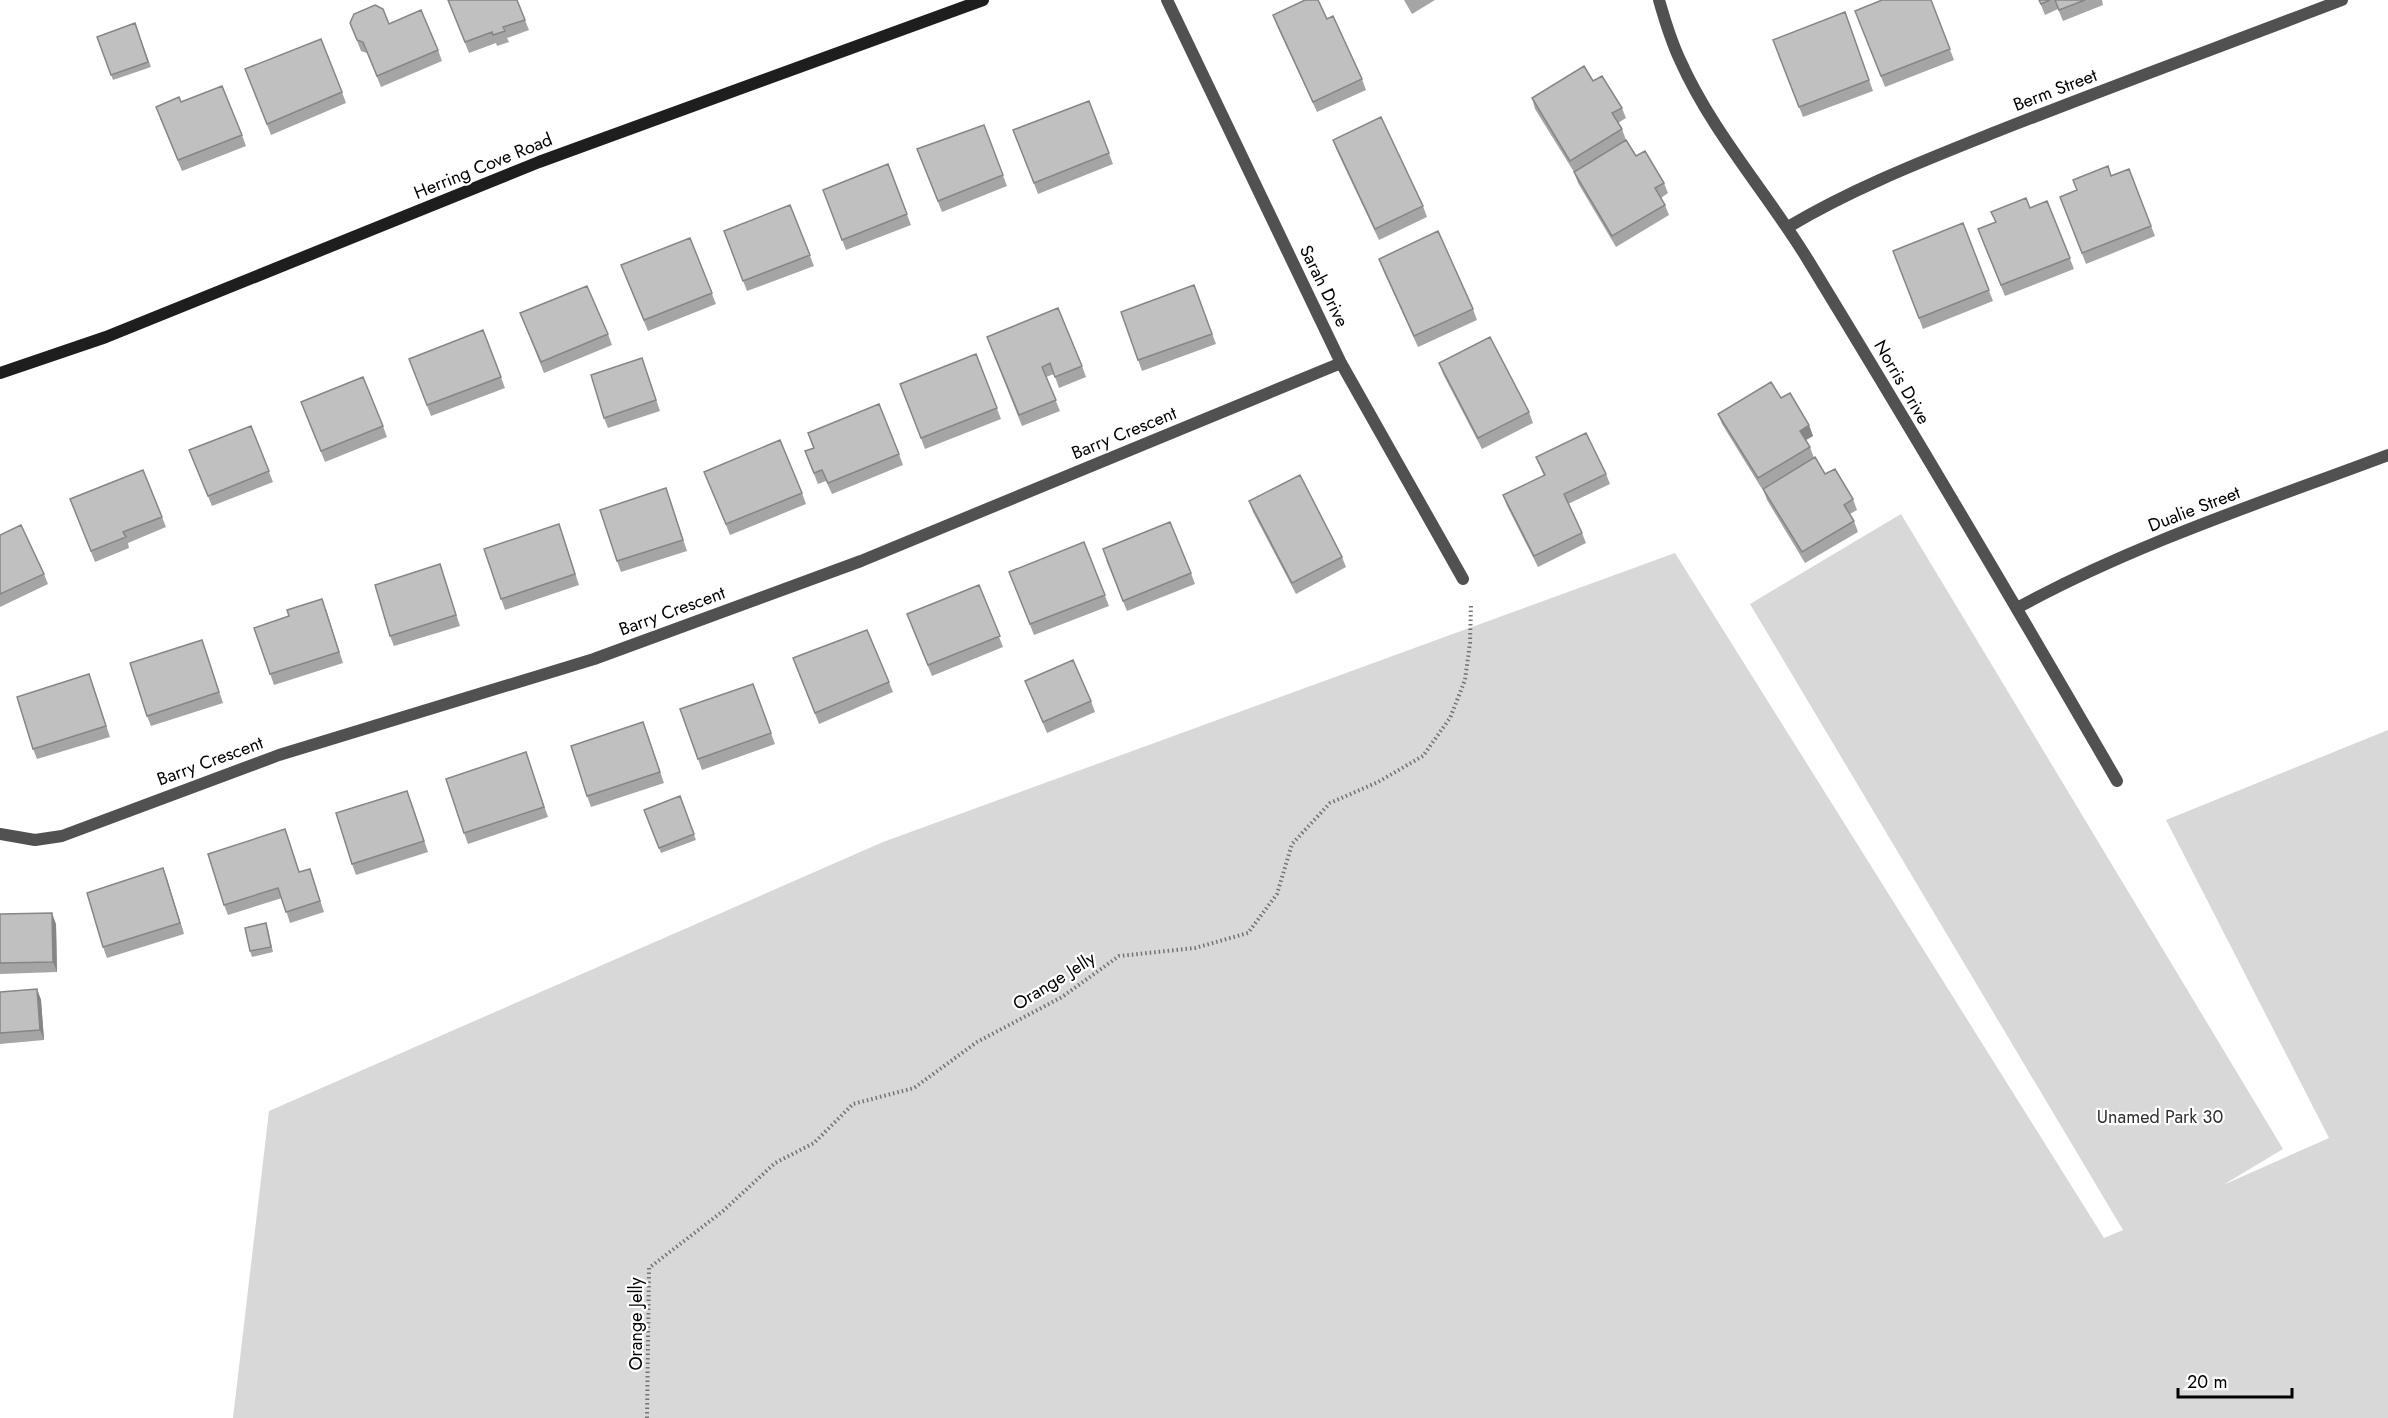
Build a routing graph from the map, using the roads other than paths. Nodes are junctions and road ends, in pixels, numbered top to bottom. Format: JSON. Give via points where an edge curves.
{"nodes":[{"id":1,"x":982,"y":0,"type":"edge"},
{"id":2,"x":1167,"y":0,"type":"edge"},
{"id":3,"x":1659,"y":0,"type":"edge"},
{"id":4,"x":2342,"y":0,"type":"edge"},
{"id":5,"x":1788,"y":227,"type":"junction"},
{"id":6,"x":1341,"y":363,"type":"junction"},
{"id":7,"x":0,"y":373,"type":"edge"},
{"id":8,"x":2388,"y":455,"type":"edge"},
{"id":9,"x":1463,"y":579,"type":"road end"},
{"id":10,"x":2017,"y":608,"type":"junction"},
{"id":11,"x":2117,"y":782,"type":"dead end"},
{"id":12,"x":0,"y":834,"type":"edge"}],
"edges":[{"from":1,"to":7,"type":"main road","name":"Herring Cove Road","via":[[539,162],[106,336]]},
{"from":2,"to":6,"type":"street","name":"Sarah Drive"},
{"from":3,"to":5,"type":"street","name":"Norris Drive","via":[[1672,40],[1697,92]]},
{"from":4,"to":5,"type":"street","name":"Berm Street","via":[[1866,185]]},
{"from":5,"to":10,"type":"street","name":"Norris Drive"},
{"from":6,"to":9,"type":"street","name":"Sarah Drive"},
{"from":6,"to":12,"type":"street","name":"Barry Crescent","via":[[861,561],[594,659],[279,755],[62,836],[35,840]]},
{"from":8,"to":10,"type":"street","name":"Dualie Street","via":[[2178,533],[2063,583]]},
{"from":10,"to":11,"type":"street","name":"Norris Drive"}]}
